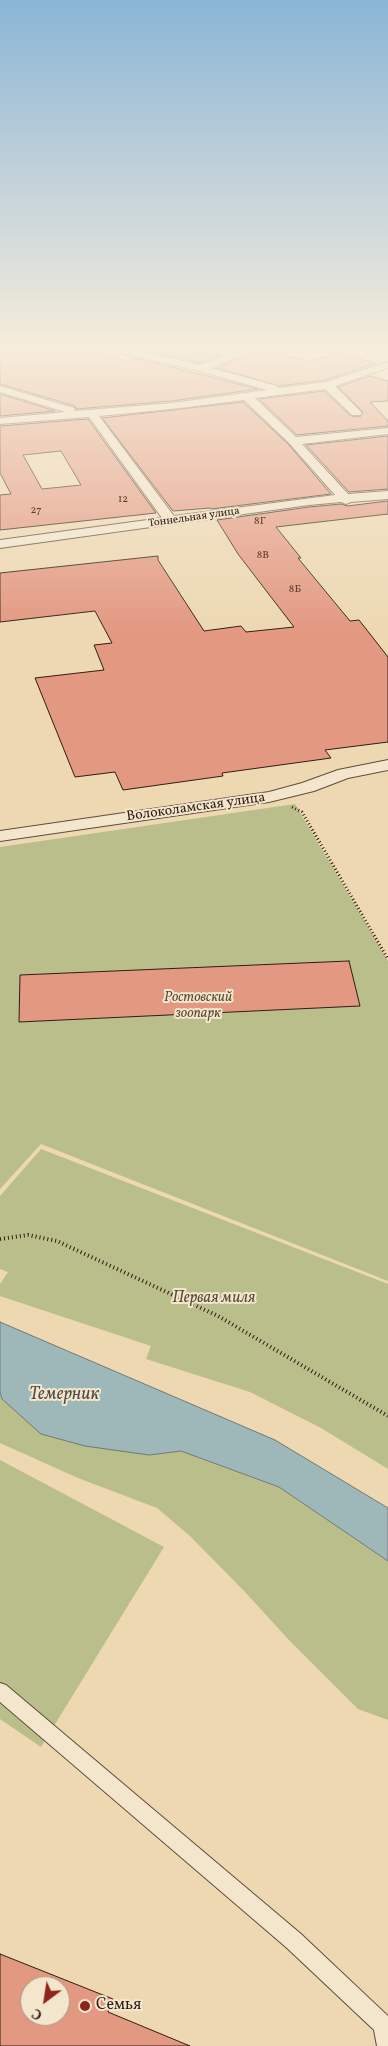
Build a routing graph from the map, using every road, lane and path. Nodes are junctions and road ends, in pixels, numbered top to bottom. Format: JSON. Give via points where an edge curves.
{"nodes":[{"id":1,"x":111,"y":443,"type":"edge"},
{"id":2,"x":295,"y":443,"type":"edge"},
{"id":3,"x":388,"y":495,"type":"edge"},
{"id":4,"x":346,"y":500,"type":"junction"},
{"id":5,"x":170,"y":520,"type":"junction"},
{"id":6,"x":0,"y":544,"type":"edge"},
{"id":7,"x":388,"y":765,"type":"edge"},
{"id":8,"x":269,"y":797,"type":"junction"},
{"id":9,"x":0,"y":836,"type":"edge"},
{"id":10,"x":388,"y":959,"type":"edge"},
{"id":11,"x":0,"y":1239,"type":"edge"},
{"id":12,"x":388,"y":1416,"type":"edge"},
{"id":13,"x":0,"y":1691,"type":"edge"},
{"id":14,"x":388,"y":2046,"type":"edge"}],
"edges":[{"from":1,"to":5,"type":"street"},
{"from":2,"to":4,"type":"street"},
{"from":3,"to":4,"type":"street","name":"Тоннельная улица"},
{"from":4,"to":5,"type":"street","name":"Тоннельная улица","via":[[309,501]]},
{"from":5,"to":6,"type":"street","name":"Тоннельная улица"},
{"from":7,"to":8,"type":"street","name":"Волоколамская улица","via":[[344,774]]},
{"from":8,"to":9,"type":"street","name":"Волоколамская улица"},
{"from":8,"to":10,"type":"path","via":[[302,812]]},
{"from":11,"to":12,"type":"path","via":[[38,1236],[64,1244],[218,1316]]},
{"from":13,"to":14,"type":"lane","via":[[294,1941],[383,2025]]}]}
